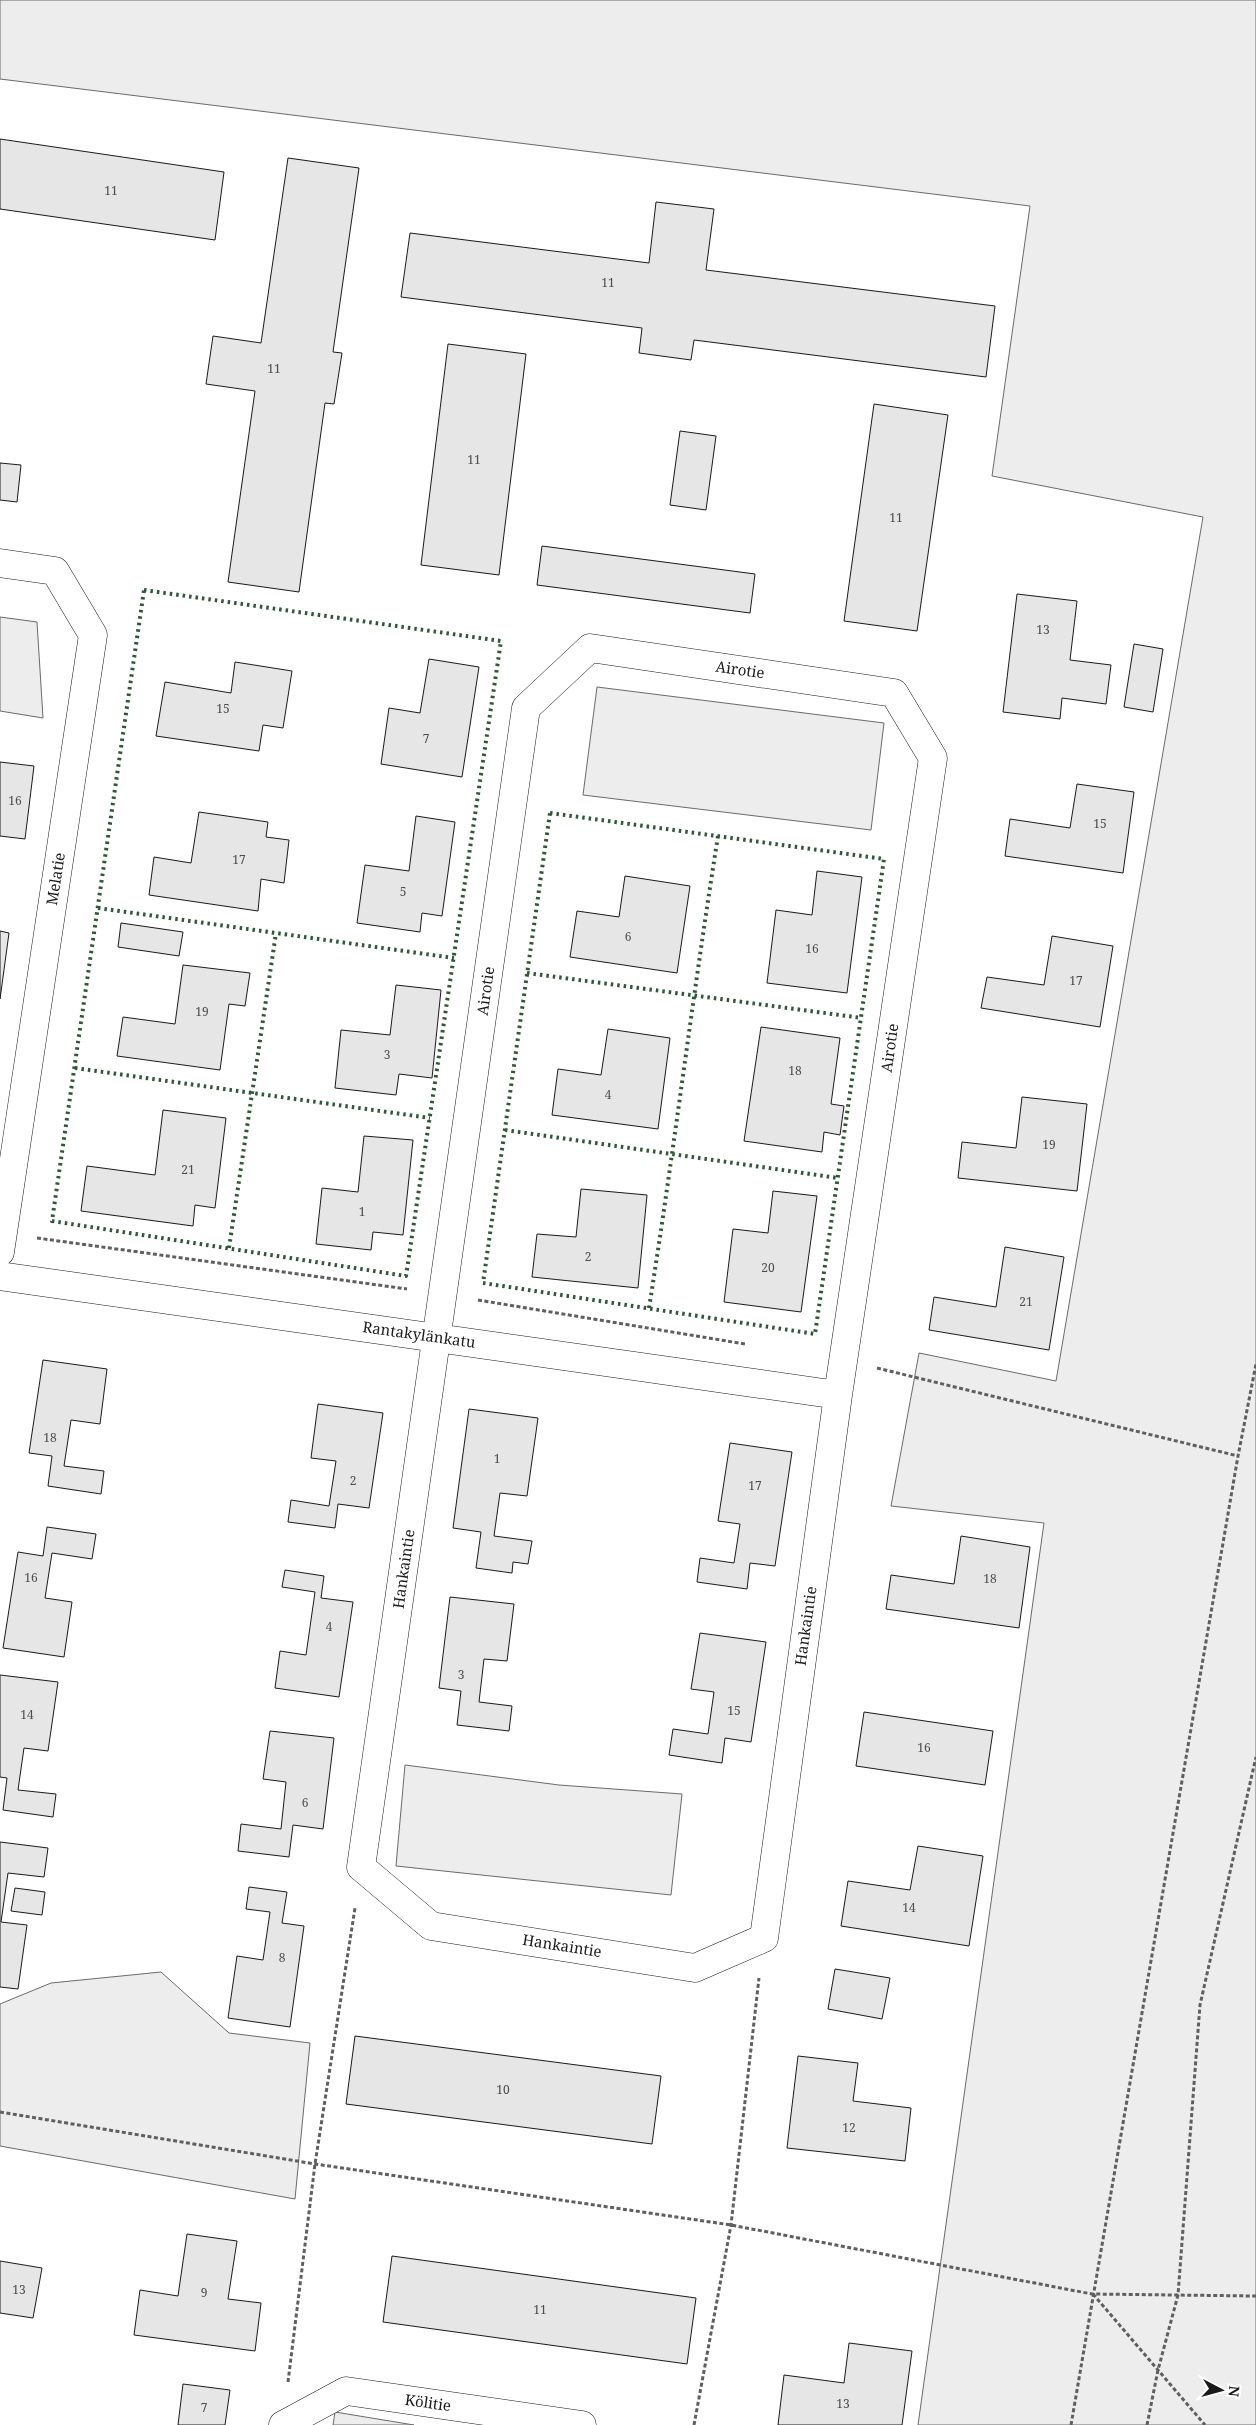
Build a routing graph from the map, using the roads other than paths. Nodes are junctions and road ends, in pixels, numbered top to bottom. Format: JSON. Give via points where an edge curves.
{"nodes":[{"id":1,"x":0,"y":563,"type":"edge"},
{"id":2,"x":0,"y":1252,"type":"edge"},
{"id":3,"x":0,"y":1276,"type":"edge"},
{"id":4,"x":437,"y":1338,"type":"junction"},
{"id":5,"x":838,"y":1395,"type":"junction"},
{"id":6,"x":283,"y":2424,"type":"edge"},
{"id":7,"x":582,"y":2425,"type":"edge"}],
"edges":[{"from":1,"to":2,"type":"street","name":"Melatie","via":[[55,571],[93,635]]},
{"from":3,"to":4,"type":"street","name":"Rantakylänkatu"},
{"from":4,"to":5,"type":"street","name":"Rantakylänkatu"},
{"from":4,"to":5,"type":"street","name":"Hankaintie","via":[[361,1868],[431,1926],[694,1968],[764,1938]]},
{"from":4,"to":5,"type":"street","name":"Airotie","via":[[526,708],[590,648],[894,693],[933,758]]},
{"from":6,"to":7,"type":"street","name":"Kölitie","via":[[346,2391]]}]}
